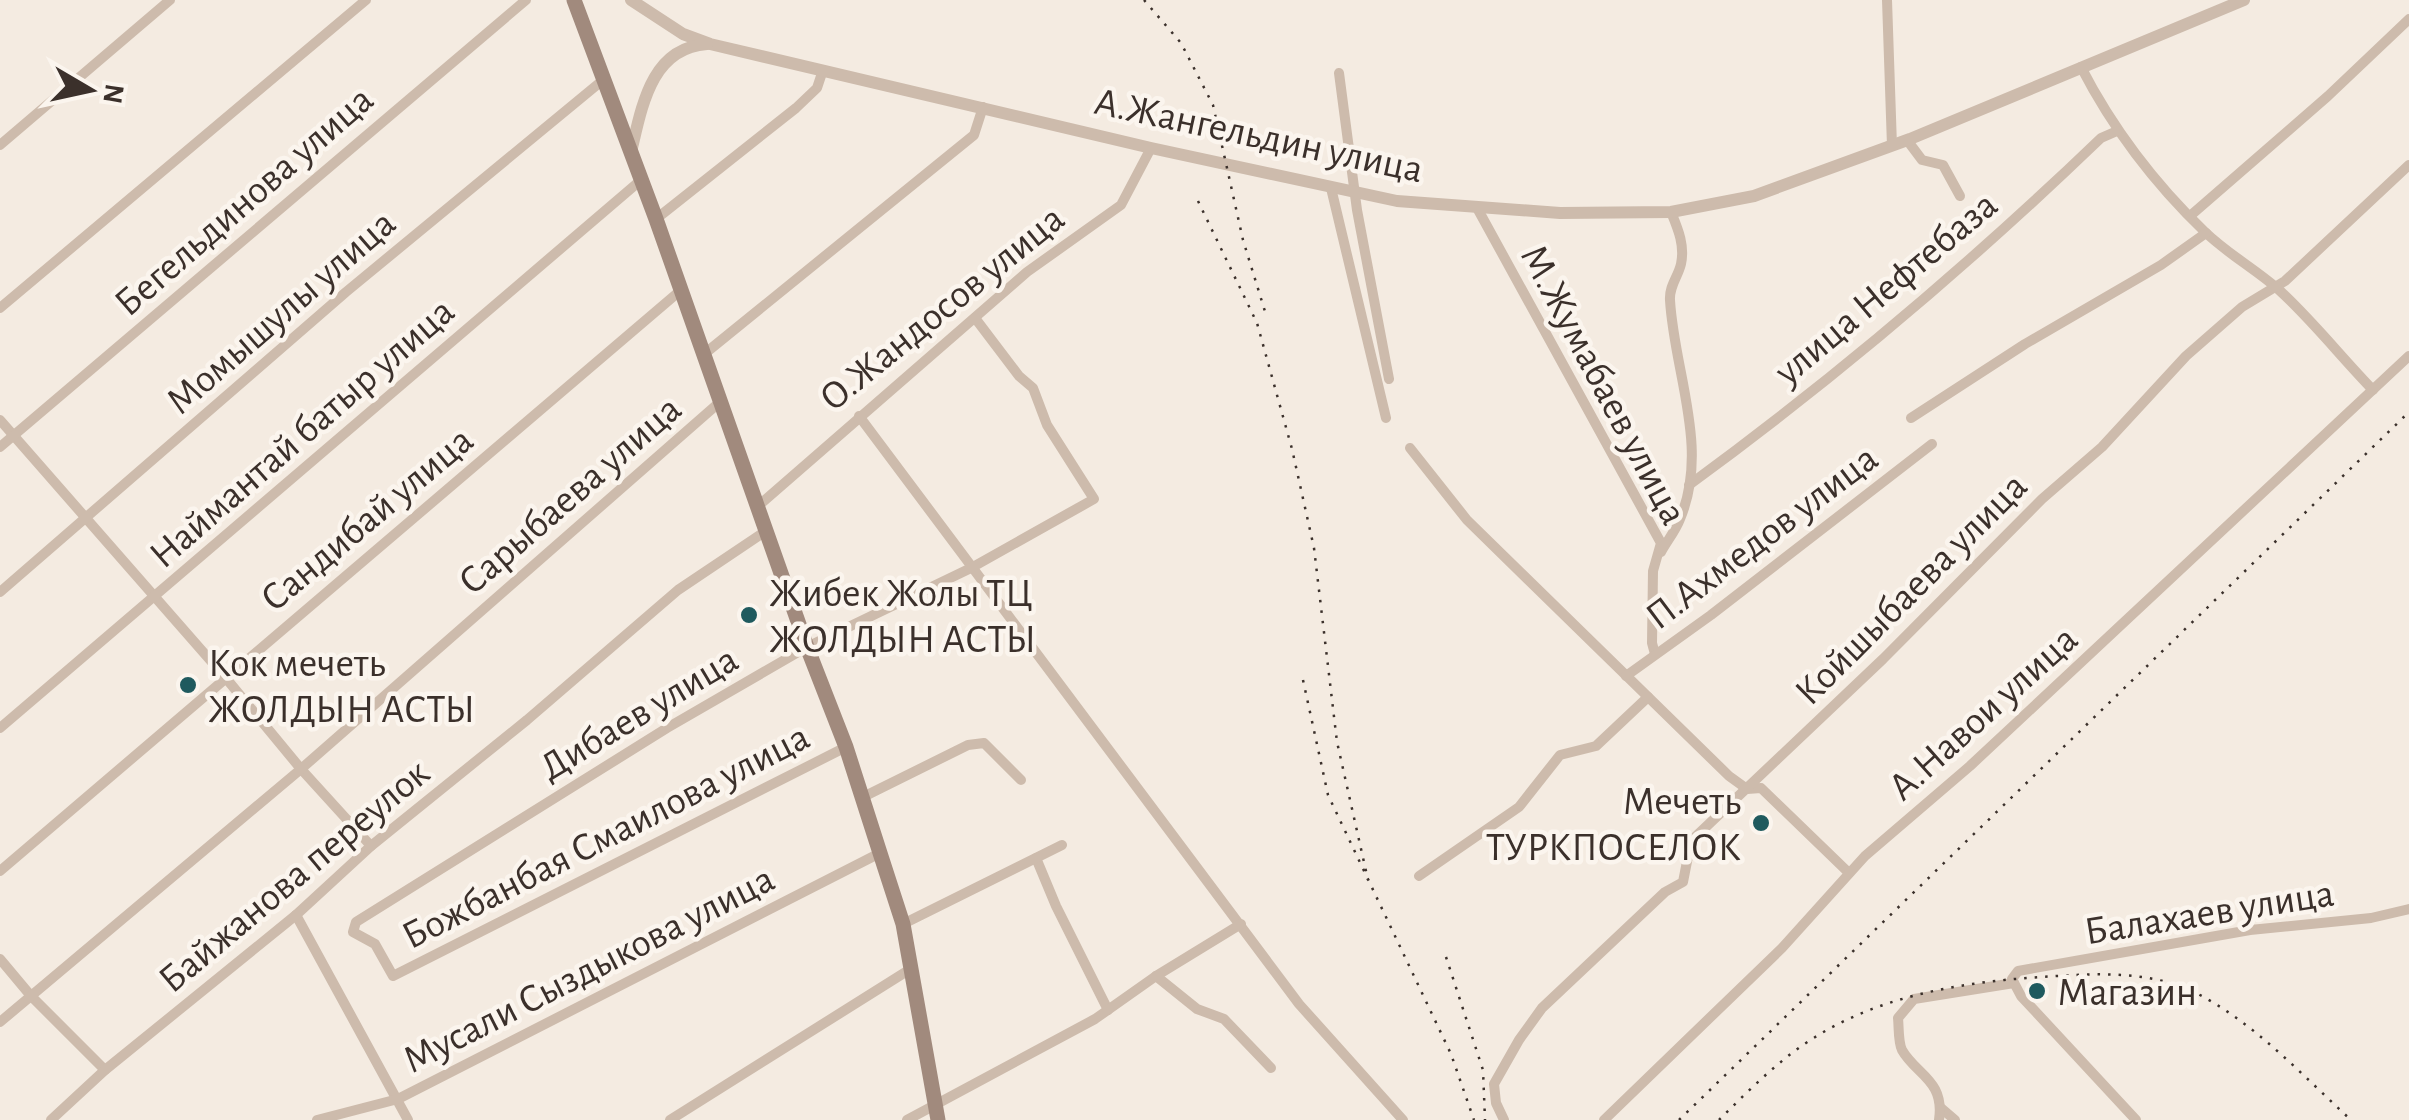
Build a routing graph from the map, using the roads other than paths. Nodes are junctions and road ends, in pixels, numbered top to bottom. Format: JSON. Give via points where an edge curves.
{"nodes":[{"id":1,"x":170,"y":0,"type":"edge"},
{"id":2,"x":366,"y":0,"type":"edge"},
{"id":3,"x":526,"y":0,"type":"edge"},
{"id":4,"x":574,"y":0,"type":"edge"},
{"id":5,"x":631,"y":0,"type":"edge"},
{"id":6,"x":1887,"y":0,"type":"edge"},
{"id":7,"x":2244,"y":0,"type":"edge"},
{"id":8,"x":2409,"y":19,"type":"edge"},
{"id":9,"x":710,"y":44,"type":"junction"},
{"id":10,"x":2081,"y":67,"type":"junction"},
{"id":11,"x":823,"y":70,"type":"junction"},
{"id":12,"x":1339,"y":74,"type":"dead end"},
{"id":13,"x":602,"y":80,"type":"junction"},
{"id":14,"x":983,"y":107,"type":"junction"},
{"id":15,"x":2117,"y":132,"type":"junction"},
{"id":16,"x":1907,"y":140,"type":"junction"},
{"id":17,"x":0,"y":146,"type":"edge"},
{"id":18,"x":1892,"y":146,"type":"junction"},
{"id":19,"x":1151,"y":148,"type":"junction"},
{"id":20,"x":630,"y":153,"type":"junction"},
{"id":21,"x":2409,"y":165,"type":"edge"},
{"id":22,"x":640,"y":180,"type":"junction"},
{"id":23,"x":1331,"y":188,"type":"junction"},
{"id":24,"x":1357,"y":192,"type":"junction"},
{"id":25,"x":1960,"y":196,"type":"dead end"},
{"id":26,"x":1476,"y":206,"type":"junction"},
{"id":27,"x":1671,"y":212,"type":"junction"},
{"id":28,"x":2190,"y":216,"type":"junction"},
{"id":29,"x":656,"y":219,"type":"junction"},
{"id":30,"x":2206,"y":233,"type":"junction"},
{"id":31,"x":2274,"y":285,"type":"junction"},
{"id":32,"x":681,"y":290,"type":"junction"},
{"id":33,"x":0,"y":308,"type":"edge"},
{"id":34,"x":975,"y":318,"type":"junction"},
{"id":35,"x":704,"y":354,"type":"junction"},
{"id":36,"x":2409,"y":356,"type":"edge"},
{"id":37,"x":1389,"y":378,"type":"dead end"},
{"id":38,"x":2373,"y":390,"type":"junction"},
{"id":39,"x":721,"y":401,"type":"junction"},
{"id":40,"x":860,"y":416,"type":"junction"},
{"id":41,"x":1386,"y":418,"type":"dead end"},
{"id":42,"x":1911,"y":418,"type":"dead end"},
{"id":43,"x":0,"y":420,"type":"edge"},
{"id":44,"x":14,"y":436,"type":"junction"},
{"id":45,"x":1932,"y":444,"type":"dead end"},
{"id":46,"x":0,"y":446,"type":"edge"},
{"id":47,"x":1410,"y":448,"type":"dead end"},
{"id":48,"x":1689,"y":485,"type":"junction"},
{"id":49,"x":758,"y":506,"type":"junction"},
{"id":50,"x":86,"y":520,"type":"junction"},
{"id":51,"x":766,"y":531,"type":"junction"},
{"id":52,"x":1660,"y":553,"type":"junction"},
{"id":53,"x":971,"y":568,"type":"junction"},
{"id":54,"x":0,"y":592,"type":"edge"},
{"id":55,"x":154,"y":598,"type":"junction"},
{"id":56,"x":806,"y":647,"type":"junction"},
{"id":57,"x":1655,"y":654,"type":"junction"},
{"id":58,"x":1626,"y":676,"type":"junction"},
{"id":59,"x":225,"y":677,"type":"junction"},
{"id":60,"x":1648,"y":697,"type":"junction"},
{"id":61,"x":0,"y":728,"type":"edge"},
{"id":62,"x":846,"y":747,"type":"junction"},
{"id":63,"x":301,"y":770,"type":"junction"},
{"id":64,"x":1021,"y":780,"type":"dead end"},
{"id":65,"x":1747,"y":789,"type":"junction"},
{"id":66,"x":861,"y":798,"type":"junction"},
{"id":67,"x":371,"y":846,"type":"junction"},
{"id":68,"x":1062,"y":846,"type":"dead end"},
{"id":69,"x":880,"y":853,"type":"junction"},
{"id":70,"x":1036,"y":858,"type":"junction"},
{"id":71,"x":0,"y":871,"type":"edge"},
{"id":72,"x":1848,"y":873,"type":"junction"},
{"id":73,"x":1419,"y":876,"type":"dead end"},
{"id":74,"x":2409,"y":908,"type":"edge"},
{"id":75,"x":296,"y":916,"type":"junction"},
{"id":76,"x":902,"y":924,"type":"junction"},
{"id":77,"x":1241,"y":924,"type":"junction"},
{"id":78,"x":353,"y":932,"type":"joint"},
{"id":79,"x":0,"y":959,"type":"edge"},
{"id":80,"x":912,"y":968,"type":"junction"},
{"id":81,"x":1156,"y":976,"type":"junction"},
{"id":82,"x":2014,"y":983,"type":"junction"},
{"id":83,"x":31,"y":996,"type":"junction"},
{"id":84,"x":1108,"y":1010,"type":"junction"},
{"id":85,"x":0,"y":1022,"type":"edge"},
{"id":86,"x":1270,"y":1068,"type":"dead end"},
{"id":87,"x":105,"y":1070,"type":"junction"},
{"id":88,"x":398,"y":1099,"type":"junction"},
{"id":89,"x":936,"y":1113,"type":"edge"},
{"id":90,"x":1940,"y":1114,"type":"edge"},
{"id":91,"x":51,"y":1120,"type":"edge"},
{"id":92,"x":317,"y":1120,"type":"edge"},
{"id":93,"x":408,"y":1120,"type":"edge"},
{"id":94,"x":670,"y":1120,"type":"edge"},
{"id":95,"x":907,"y":1120,"type":"edge"},
{"id":96,"x":1403,"y":1120,"type":"edge"},
{"id":97,"x":1504,"y":1120,"type":"edge"},
{"id":98,"x":1604,"y":1120,"type":"edge"},
{"id":99,"x":1955,"y":1120,"type":"edge"},
{"id":100,"x":2136,"y":1120,"type":"edge"}],
"edges":[{"from":1,"to":17,"type":"street"},
{"from":2,"to":33,"type":"street"},
{"from":3,"to":44,"type":"street","name":"Бегельдинова улица"},
{"from":4,"to":13,"type":"main road"},
{"from":5,"to":9,"type":"street","name":"А.Жангельдин улица"},
{"from":6,"to":18,"type":"street"},
{"from":7,"to":10,"type":"street","name":"А.Жангельдин улица"},
{"from":8,"to":28,"type":"street"},
{"from":9,"to":11,"type":"street","name":"А.Жангельдин улица"},
{"from":9,"to":20,"type":"street","via":[[679,50],[657,69]]},
{"from":10,"to":15,"type":"street"},
{"from":10,"to":16,"type":"street","name":"А.Жангельдин улица"},
{"from":11,"to":14,"type":"street","name":"А.Жангельдин улица"},
{"from":11,"to":29,"type":"street","via":[[817,88],[796,108]]},
{"from":12,"to":24,"type":"street"},
{"from":13,"to":20,"type":"main road"},
{"from":13,"to":50,"type":"street","name":"Момышулы улица"},
{"from":14,"to":19,"type":"street","name":"А.Жангельдин улица"},
{"from":14,"to":35,"type":"street","via":[[974,135]]},
{"from":15,"to":28,"type":"street"},
{"from":15,"to":48,"type":"street","name":"улица Нефтебаза","via":[[2101,138],[1979,251]]},
{"from":16,"to":18,"type":"street","name":"А.Жангельдин улица"},
{"from":16,"to":25,"type":"street","name":"улица Нефтебаза","via":[[1922,160],[1943,166]]},
{"from":18,"to":27,"type":"street","name":"А.Жангельдин улица","via":[[1754,196]]},
{"from":19,"to":23,"type":"street","name":"А.Жангельдин улица"},
{"from":19,"to":34,"type":"street","name":"О.Жандосов улица","via":[[1121,205]]},
{"from":20,"to":22,"type":"main road"},
{"from":21,"to":31,"type":"street","name":"Койшыбаева улица"},
{"from":22,"to":29,"type":"main road"},
{"from":22,"to":55,"type":"street","name":"Наймантай батыр улица"},
{"from":23,"to":24,"type":"street","name":"А.Жангельдин улица"},
{"from":23,"to":41,"type":"street"},
{"from":24,"to":26,"type":"street","name":"А.Жангельдин улица","via":[[1397,202]]},
{"from":24,"to":37,"type":"street"},
{"from":26,"to":27,"type":"street","name":"А.Жангельдин улица","via":[[1560,214]]},
{"from":26,"to":52,"type":"street","name":"М.Жумабаев улица","via":[[1661,542]]},
{"from":27,"to":48,"type":"street","via":[[1682,237],[1670,292],[1693,445]]},
{"from":28,"to":30,"type":"street"},
{"from":29,"to":32,"type":"main road"},
{"from":30,"to":31,"type":"street"},
{"from":30,"to":42,"type":"street","name":"П.Ахмедов улица"},
{"from":31,"to":38,"type":"street"},
{"from":31,"to":65,"type":"street","name":"Койшыбаева улица","via":[[2186,356],[2102,447]]},
{"from":32,"to":35,"type":"main road"},
{"from":32,"to":59,"type":"street","name":"Сандибай улица"},
{"from":34,"to":40,"type":"street","name":"О.Жандосов улица"},
{"from":34,"to":53,"type":"street","name":"Дибаев улица","via":[[1033,388],[1047,425],[1094,499]]},
{"from":35,"to":39,"type":"main road"},
{"from":36,"to":38,"type":"street","name":"А.Навои улица"},
{"from":38,"to":72,"type":"street","name":"А.Навои улица"},
{"from":39,"to":49,"type":"main road"},
{"from":39,"to":63,"type":"street","name":"Сарыбаева улица"},
{"from":40,"to":49,"type":"street","name":"О.Жандосов улица"},
{"from":40,"to":53,"type":"street"},
{"from":43,"to":44,"type":"street"},
{"from":44,"to":46,"type":"street","name":"Бегельдинова улица"},
{"from":44,"to":50,"type":"street"},
{"from":45,"to":57,"type":"street","name":"П.Ахмедов улица"},
{"from":47,"to":58,"type":"street","via":[[1467,520]]},
{"from":48,"to":52,"type":"street","via":[[1681,518]]},
{"from":49,"to":51,"type":"main road"},
{"from":50,"to":54,"type":"street","name":"Момышулы улица"},
{"from":50,"to":55,"type":"street"},
{"from":51,"to":56,"type":"main road"},
{"from":51,"to":67,"type":"street","name":"Байжанова переулок","via":[[678,590]]},
{"from":52,"to":57,"type":"street","name":"М.Жумабаев улица","via":[[1654,571]]},
{"from":53,"to":56,"type":"street","name":"Дибаев улица"},
{"from":53,"to":77,"type":"street"},
{"from":55,"to":59,"type":"street"},
{"from":55,"to":61,"type":"street","name":"Наймантай батыр улица"},
{"from":56,"to":62,"type":"main road"},
{"from":56,"to":78,"type":"street","name":"Дибаев улица","via":[[532,811],[356,922]]},
{"from":57,"to":58,"type":"street","name":"П.Ахмедов улица"},
{"from":58,"to":60,"type":"street"},
{"from":59,"to":63,"type":"street"},
{"from":59,"to":71,"type":"street","name":"Сандибай улица"},
{"from":60,"to":65,"type":"street"},
{"from":60,"to":73,"type":"street","via":[[1596,746],[1560,754],[1519,807]]},
{"from":62,"to":66,"type":"main road"},
{"from":62,"to":78,"type":"street","name":"Божбанбая Смаилова улица","via":[[393,976],[375,944]]},
{"from":63,"to":67,"type":"street"},
{"from":63,"to":83,"type":"street","name":"Сарыбаева улица"},
{"from":64,"to":66,"type":"street","via":[[984,743]]},
{"from":65,"to":72,"type":"street","via":[[1761,788]]},
{"from":65,"to":97,"type":"street","name":"Койшыбаева улица","via":[[1691,840],[1682,882],[1542,1008],[1494,1084]]},
{"from":66,"to":69,"type":"main road"},
{"from":67,"to":75,"type":"street","name":"Байжанова переулок"},
{"from":68,"to":70,"type":"street"},
{"from":69,"to":76,"type":"main road"},
{"from":69,"to":88,"type":"street","name":"Мусали Сыздыкова улица"},
{"from":70,"to":76,"type":"street"},
{"from":70,"to":84,"type":"street"},
{"from":72,"to":98,"type":"street","name":"А.Навои улица","via":[[1782,948]]},
{"from":74,"to":82,"type":"street","name":"Балахаев улица","via":[[2018,971]]},
{"from":75,"to":87,"type":"street","name":"Байжанова переулок"},
{"from":75,"to":88,"type":"street"},
{"from":76,"to":80,"type":"main road"},
{"from":77,"to":81,"type":"street"},
{"from":77,"to":96,"type":"street","via":[[1299,1004]]},
{"from":79,"to":83,"type":"street"},
{"from":80,"to":89,"type":"main road"},
{"from":80,"to":94,"type":"street"},
{"from":81,"to":84,"type":"street"},
{"from":81,"to":86,"type":"street","via":[[1196,1009],[1224,1019]]},
{"from":82,"to":90,"type":"street","via":[[1914,999],[1898,1018],[1902,1049],[1928,1076]]},
{"from":82,"to":100,"type":"street"},
{"from":83,"to":85,"type":"street","name":"Сарыбаева улица"},
{"from":83,"to":87,"type":"street"},
{"from":84,"to":89,"type":"street"},
{"from":87,"to":91,"type":"street","name":"Байжанова переулок"},
{"from":88,"to":92,"type":"street","name":"Мусали Сыздыкова улица"},
{"from":88,"to":93,"type":"street"},
{"from":89,"to":95,"type":"street"},
{"from":90,"to":99,"type":"street"}]}
